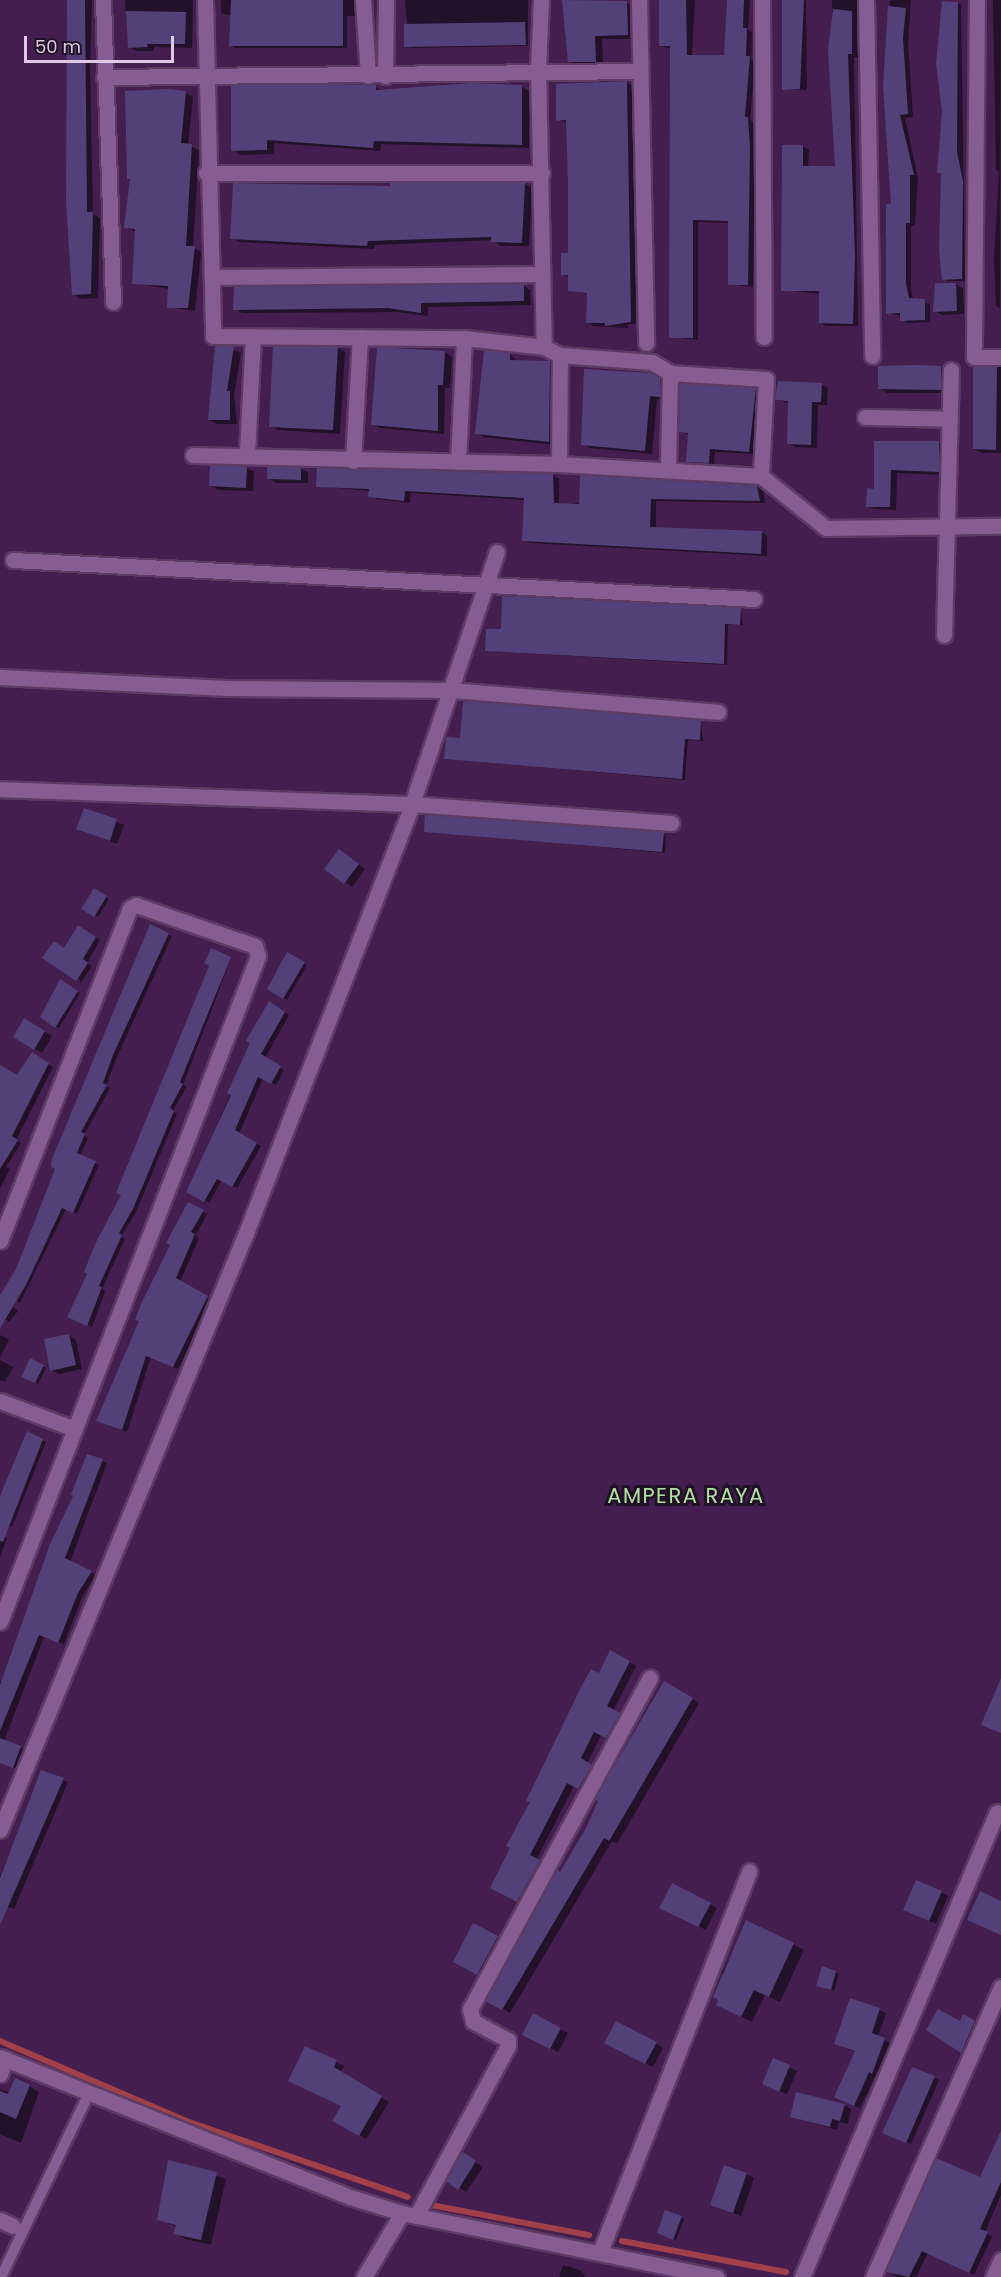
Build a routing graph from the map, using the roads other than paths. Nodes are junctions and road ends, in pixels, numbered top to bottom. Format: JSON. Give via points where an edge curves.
{"nodes":[{"id":1,"x":103,"y":0,"type":"edge"},
{"id":2,"x":205,"y":0,"type":"edge"},
{"id":3,"x":363,"y":0,"type":"edge"},
{"id":4,"x":386,"y":0,"type":"edge"},
{"id":5,"x":541,"y":0,"type":"edge"},
{"id":6,"x":639,"y":0,"type":"edge"},
{"id":7,"x":762,"y":0,"type":"edge"},
{"id":8,"x":866,"y":0,"type":"edge"},
{"id":9,"x":977,"y":0,"type":"edge"},
{"id":10,"x":538,"y":69,"type":"junction"},
{"id":11,"x":638,"y":70,"type":"junction"},
{"id":12,"x":368,"y":76,"type":"junction"},
{"id":13,"x":385,"y":76,"type":"junction"},
{"id":14,"x":104,"y":77,"type":"junction"},
{"id":15,"x":207,"y":77,"type":"junction"},
{"id":16,"x":206,"y":173,"type":"junction"},
{"id":17,"x":542,"y":173,"type":"junction"},
{"id":18,"x":540,"y":274,"type":"junction"},
{"id":19,"x":214,"y":277,"type":"junction"},
{"id":20,"x":113,"y":302,"type":"dead end"},
{"id":21,"x":253,"y":336,"type":"junction"},
{"id":22,"x":360,"y":337,"type":"junction"},
{"id":23,"x":764,"y":337,"type":"dead end"},
{"id":24,"x":464,"y":338,"type":"junction"},
{"id":25,"x":646,"y":343,"type":"dead end"},
{"id":26,"x":544,"y":347,"type":"junction"},
{"id":27,"x":560,"y":355,"type":"junction"},
{"id":28,"x":872,"y":356,"type":"dead end"},
{"id":29,"x":1001,"y":357,"type":"edge"},
{"id":30,"x":951,"y":370,"type":"dead end"},
{"id":31,"x":670,"y":373,"type":"junction"},
{"id":32,"x":865,"y":417,"type":"dead end"},
{"id":33,"x":950,"y":419,"type":"junction"},
{"id":34,"x":248,"y":454,"type":"junction"},
{"id":35,"x":193,"y":455,"type":"dead end"},
{"id":36,"x":353,"y":461,"type":"junction"},
{"id":37,"x":458,"y":462,"type":"junction"},
{"id":38,"x":559,"y":464,"type":"junction"},
{"id":39,"x":668,"y":468,"type":"junction"},
{"id":40,"x":761,"y":476,"type":"junction"},
{"id":41,"x":1001,"y":526,"type":"edge"},
{"id":42,"x":947,"y":527,"type":"junction"},
{"id":43,"x":497,"y":552,"type":"dead end"},
{"id":44,"x":13,"y":560,"type":"dead end"},
{"id":45,"x":486,"y":583,"type":"junction"},
{"id":46,"x":754,"y":599,"type":"dead end"},
{"id":47,"x":944,"y":635,"type":"dead end"},
{"id":48,"x":0,"y":677,"type":"edge"},
{"id":49,"x":451,"y":690,"type":"junction"},
{"id":50,"x":718,"y":712,"type":"dead end"},
{"id":51,"x":0,"y":789,"type":"edge"},
{"id":52,"x":412,"y":804,"type":"junction"},
{"id":53,"x":671,"y":823,"type":"dead end"},
{"id":54,"x":0,"y":1240,"type":"edge"},
{"id":55,"x":0,"y":1401,"type":"edge"},
{"id":56,"x":75,"y":1428,"type":"junction"},
{"id":57,"x":0,"y":1622,"type":"edge"},
{"id":58,"x":650,"y":1678,"type":"dead end"},
{"id":59,"x":997,"y":1812,"type":"dead end"},
{"id":60,"x":0,"y":1830,"type":"edge"},
{"id":61,"x":749,"y":1871,"type":"dead end"},
{"id":62,"x":1001,"y":1987,"type":"edge"},
{"id":63,"x":2,"y":2063,"type":"edge"},
{"id":64,"x":89,"y":2093,"type":"junction"},
{"id":65,"x":409,"y":2214,"type":"junction"},
{"id":66,"x":600,"y":2252,"type":"junction"},
{"id":67,"x":1001,"y":2260,"type":"edge"},
{"id":68,"x":1,"y":2277,"type":"edge"},
{"id":69,"x":364,"y":2277,"type":"edge"},
{"id":70,"x":717,"y":2277,"type":"edge"},
{"id":71,"x":802,"y":2277,"type":"edge"},
{"id":72,"x":873,"y":2277,"type":"edge"},
{"id":73,"x":993,"y":2277,"type":"edge"}],
"edges":[{"from":1,"to":14,"type":"street"},
{"from":2,"to":15,"type":"street"},
{"from":3,"to":12,"type":"street"},
{"from":4,"to":13,"type":"street"},
{"from":5,"to":10,"type":"street"},
{"from":6,"to":11,"type":"street"},
{"from":7,"to":23,"type":"street"},
{"from":8,"to":28,"type":"street"},
{"from":9,"to":29,"type":"street","via":[[974,357]]},
{"from":10,"to":11,"type":"street"},
{"from":10,"to":13,"type":"street"},
{"from":10,"to":17,"type":"street"},
{"from":11,"to":25,"type":"street"},
{"from":12,"to":13,"type":"street"},
{"from":12,"to":15,"type":"street"},
{"from":14,"to":15,"type":"street"},
{"from":14,"to":20,"type":"street"},
{"from":15,"to":16,"type":"street"},
{"from":16,"to":17,"type":"street"},
{"from":16,"to":19,"type":"street"},
{"from":17,"to":18,"type":"street"},
{"from":18,"to":19,"type":"street"},
{"from":18,"to":26,"type":"street"},
{"from":19,"to":21,"type":"street","via":[[211,334]]},
{"from":21,"to":22,"type":"street"},
{"from":21,"to":34,"type":"street"},
{"from":22,"to":24,"type":"street"},
{"from":22,"to":36,"type":"street"},
{"from":24,"to":26,"type":"street"},
{"from":24,"to":37,"type":"street"},
{"from":26,"to":27,"type":"street"},
{"from":27,"to":31,"type":"street","via":[[652,362]]},
{"from":27,"to":38,"type":"street"},
{"from":30,"to":33,"type":"street"},
{"from":31,"to":39,"type":"street"},
{"from":31,"to":40,"type":"street","via":[[766,379]]},
{"from":32,"to":33,"type":"street"},
{"from":33,"to":42,"type":"street"},
{"from":34,"to":35,"type":"street"},
{"from":34,"to":36,"type":"street"},
{"from":36,"to":37,"type":"street"},
{"from":37,"to":38,"type":"street"},
{"from":38,"to":39,"type":"street"},
{"from":39,"to":40,"type":"street"},
{"from":40,"to":42,"type":"street","via":[[826,528]]},
{"from":41,"to":42,"type":"street"},
{"from":42,"to":47,"type":"street"},
{"from":43,"to":45,"type":"street"},
{"from":44,"to":45,"type":"street","via":[[256,575]]},
{"from":45,"to":46,"type":"street"},
{"from":45,"to":49,"type":"street"},
{"from":48,"to":49,"type":"street","via":[[227,688]]},
{"from":49,"to":50,"type":"street"},
{"from":49,"to":52,"type":"street"},
{"from":51,"to":52,"type":"street"},
{"from":52,"to":53,"type":"street"},
{"from":52,"to":60,"type":"street","via":[[246,1233]]},
{"from":54,"to":56,"type":"street","via":[[130,908],[136,905],[255,946],[258,956]]},
{"from":55,"to":56,"type":"street"},
{"from":56,"to":57,"type":"street"},
{"from":58,"to":65,"type":"street","via":[[470,2009],[473,2021],[508,2040],[508,2046]]},
{"from":59,"to":71,"type":"street"},
{"from":61,"to":66,"type":"street"},
{"from":62,"to":72,"type":"street"},
{"from":63,"to":64,"type":"street"},
{"from":64,"to":65,"type":"street","via":[[350,2198]]},
{"from":64,"to":68,"type":"lane"},
{"from":65,"to":66,"type":"street"},
{"from":65,"to":69,"type":"street"},
{"from":66,"to":70,"type":"street"},
{"from":67,"to":73,"type":"street"}]}
